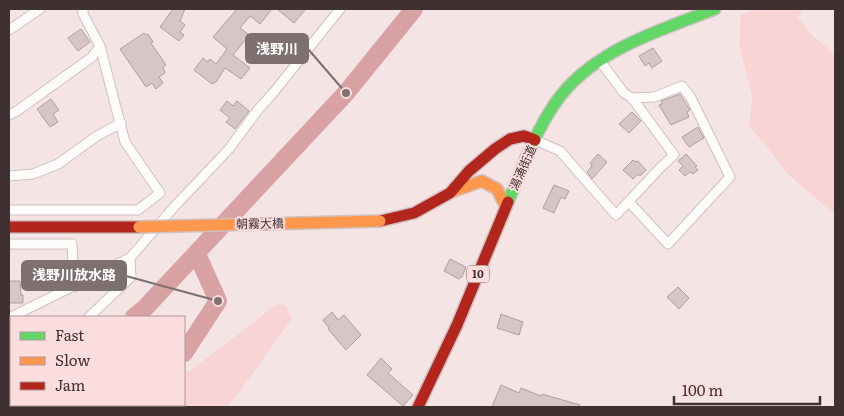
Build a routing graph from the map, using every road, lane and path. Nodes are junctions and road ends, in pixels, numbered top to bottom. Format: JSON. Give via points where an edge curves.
{"nodes":[{"id":1,"x":40,"y":9,"type":"edge"},
{"id":2,"x":83,"y":9,"type":"edge"},
{"id":3,"x":340,"y":9,"type":"edge"},
{"id":4,"x":715,"y":9,"type":"edge"},
{"id":5,"x":9,"y":30,"type":"edge"},
{"id":6,"x":100,"y":46,"type":"junction"},
{"id":7,"x":600,"y":61,"type":"junction"},
{"id":8,"x":632,"y":98,"type":"junction"},
{"id":9,"x":9,"y":114,"type":"edge"},
{"id":10,"x":121,"y":123,"type":"junction"},
{"id":11,"x":536,"y":140,"type":"junction"},
{"id":12,"x":9,"y":176,"type":"edge"},
{"id":13,"x":450,"y":193,"type":"junction"},
{"id":14,"x":629,"y":202,"type":"junction"},
{"id":15,"x":506,"y":207,"type":"junction"},
{"id":16,"x":9,"y":210,"type":"edge"},
{"id":17,"x":9,"y":227,"type":"edge"},
{"id":18,"x":9,"y":244,"type":"edge"},
{"id":19,"x":130,"y":258,"type":"junction"},
{"id":20,"x":74,"y":287,"type":"junction"},
{"id":21,"x":31,"y":308,"type":"junction"},
{"id":22,"x":13,"y":316,"type":"edge"},
{"id":23,"x":35,"y":316,"type":"edge"},
{"id":24,"x":90,"y":316,"type":"edge"},
{"id":25,"x":418,"y":407,"type":"edge"}],
"edges":[{"from":1,"to":5,"type":"street"},
{"from":2,"to":6,"type":"street"},
{"from":3,"to":19,"type":"street","via":[[256,110],[229,149]]},
{"from":4,"to":7,"type":"street","name":"湯涌街道","number":"10","via":[[645,36]]},
{"from":6,"to":9,"type":"street","via":[[92,57],[17,112]]},
{"from":6,"to":10,"type":"street"},
{"from":7,"to":8,"type":"street","via":[[624,93]]},
{"from":7,"to":11,"type":"street","name":"湯涌街道","number":"10","via":[[576,78],[554,105]]},
{"from":8,"to":14,"type":"street","via":[[674,155]]},
{"from":8,"to":14,"type":"street","via":[[654,98],[682,86],[730,177],[668,244]]},
{"from":10,"to":12,"type":"street","via":[[58,164],[33,174]]},
{"from":10,"to":16,"type":"street","via":[[125,142],[160,193],[138,210]]},
{"from":11,"to":13,"type":"street","via":[[524,136],[510,138],[470,171]]},
{"from":11,"to":14,"type":"street","via":[[560,151],[616,215]]},
{"from":11,"to":15,"type":"street","name":"湯涌街道","number":"10"},
{"from":13,"to":15,"type":"street","via":[[482,181],[497,189]]},
{"from":13,"to":17,"type":"street","name":"朝霧大橋","bridge":true,"via":[[414,212],[380,221]]},
{"from":15,"to":25,"type":"street","name":"湯涌街道","number":"10","via":[[451,339]]},
{"from":18,"to":20,"type":"street","via":[[72,244]]},
{"from":19,"to":20,"type":"street"},
{"from":19,"to":24,"type":"street","via":[[131,277]]},
{"from":20,"to":21,"type":"street"},
{"from":21,"to":22,"type":"street"},
{"from":21,"to":23,"type":"street"}]}
